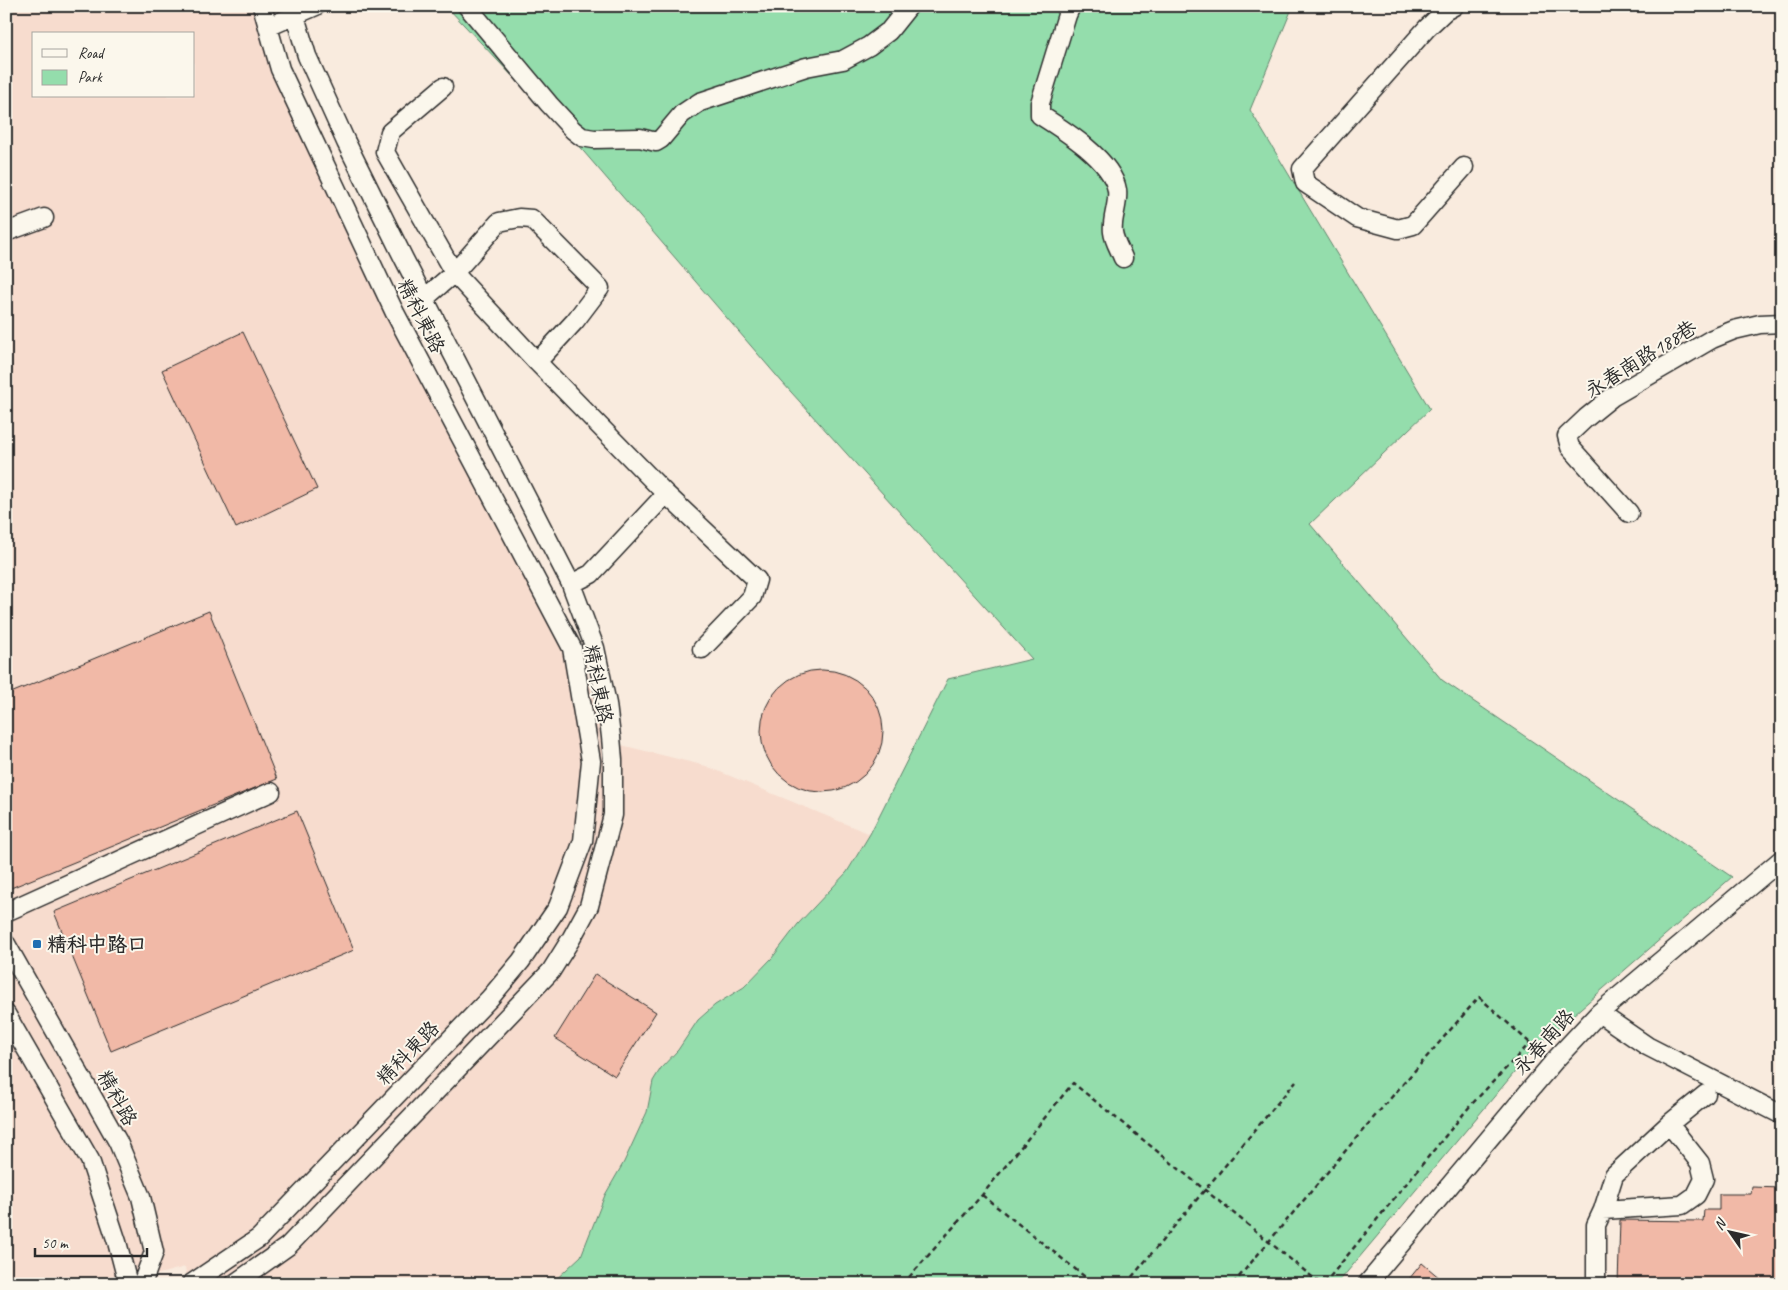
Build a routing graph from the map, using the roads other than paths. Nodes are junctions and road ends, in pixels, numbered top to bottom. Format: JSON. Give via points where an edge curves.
{"nodes":[{"id":1,"x":262,"y":6,"type":"edge"},
{"id":2,"x":316,"y":6,"type":"edge"},
{"id":3,"x":468,"y":6,"type":"edge"},
{"id":4,"x":909,"y":6,"type":"edge"},
{"id":5,"x":1072,"y":6,"type":"edge"},
{"id":6,"x":1454,"y":6,"type":"edge"},
{"id":7,"x":294,"y":11,"type":"edge"},
{"id":8,"x":268,"y":27,"type":"junction"},
{"id":9,"x":444,"y":87,"type":"dead end"},
{"id":10,"x":1464,"y":167,"type":"dead end"},
{"id":11,"x":44,"y":218,"type":"dead end"},
{"id":12,"x":6,"y":232,"type":"edge"},
{"id":13,"x":1123,"y":258,"type":"dead end"},
{"id":14,"x":454,"y":273,"type":"junction"},
{"id":15,"x":425,"y":298,"type":"junction"},
{"id":16,"x":1782,"y":323,"type":"edge"},
{"id":17,"x":537,"y":362,"type":"junction"},
{"id":18,"x":666,"y":494,"type":"junction"},
{"id":19,"x":1628,"y":513,"type":"dead end"},
{"id":20,"x":570,"y":584,"type":"junction"},
{"id":21,"x":702,"y":649,"type":"dead end"},
{"id":22,"x":271,"y":792,"type":"dead end"},
{"id":23,"x":1782,"y":859,"type":"edge"},
{"id":24,"x":6,"y":912,"type":"edge"},
{"id":25,"x":6,"y":944,"type":"edge"},
{"id":26,"x":1599,"y":1013,"type":"junction"},
{"id":27,"x":6,"y":1014,"type":"edge"},
{"id":28,"x":1706,"y":1094,"type":"dead end"},
{"id":29,"x":1782,"y":1115,"type":"edge"},
{"id":30,"x":1669,"y":1124,"type":"junction"},
{"id":31,"x":1603,"y":1210,"type":"junction"},
{"id":32,"x":128,"y":1284,"type":"edge"},
{"id":33,"x":142,"y":1284,"type":"edge"},
{"id":34,"x":191,"y":1284,"type":"edge"},
{"id":35,"x":234,"y":1284,"type":"edge"},
{"id":36,"x":1367,"y":1284,"type":"edge"},
{"id":37,"x":1596,"y":1284,"type":"edge"}],
"edges":[{"from":1,"to":8,"type":"street","name":"精科東路"},
{"from":2,"to":7,"type":"street"},
{"from":3,"to":4,"type":"street","via":[[548,104],[582,137],[640,138],[656,142],[682,114],[700,102],[806,67],[843,60],[889,30]]},
{"from":5,"to":13,"type":"street","via":[[1040,103],[1040,115],[1093,153],[1110,174],[1117,189],[1113,232]]},
{"from":6,"to":10,"type":"street","via":[[1427,28],[1302,169],[1305,183],[1357,218],[1398,229],[1413,225]]},
{"from":7,"to":8,"type":"street"},
{"from":7,"to":15,"type":"street","name":"精科東路","via":[[310,64]]},
{"from":8,"to":34,"type":"street","name":"精科東路","via":[[280,69],[394,311],[572,648],[591,761],[583,842],[558,907],[521,961],[490,998],[259,1238]]},
{"from":9,"to":14,"type":"street","via":[[390,132],[385,152]]},
{"from":11,"to":12,"type":"street"},
{"from":14,"to":15,"type":"street"},
{"from":14,"to":17,"type":"street"},
{"from":14,"to":17,"type":"street","via":[[499,222],[532,219],[600,288]]},
{"from":15,"to":20,"type":"street","name":"精科東路"},
{"from":16,"to":19,"type":"street","name":"永春南路188巷","via":[[1760,324],[1712,339],[1612,397],[1568,436],[1570,447]]},
{"from":17,"to":18,"type":"street"},
{"from":18,"to":20,"type":"street","via":[[591,574]]},
{"from":18,"to":21,"type":"street","via":[[757,580],[752,597]]},
{"from":20,"to":35,"type":"street","name":"精科東路","via":[[595,648],[607,704],[613,760],[613,815],[588,906],[551,971],[288,1246]]},
{"from":22,"to":24,"type":"street"},
{"from":23,"to":26,"type":"street","name":"永春南路"},
{"from":25,"to":33,"type":"street","name":"精科路","via":[[118,1142],[141,1197],[154,1252]]},
{"from":26,"to":29,"type":"street","via":[[1647,1046]]},
{"from":26,"to":36,"type":"street","name":"永春南路","via":[[1556,1059]]},
{"from":27,"to":32,"type":"street","via":[[90,1160]]},
{"from":28,"to":30,"type":"street"},
{"from":30,"to":31,"type":"street","via":[[1614,1175]]},
{"from":30,"to":31,"type":"street","via":[[1700,1162],[1704,1179],[1696,1196],[1682,1205]]},
{"from":31,"to":37,"type":"street","via":[[1596,1225]]}]}
